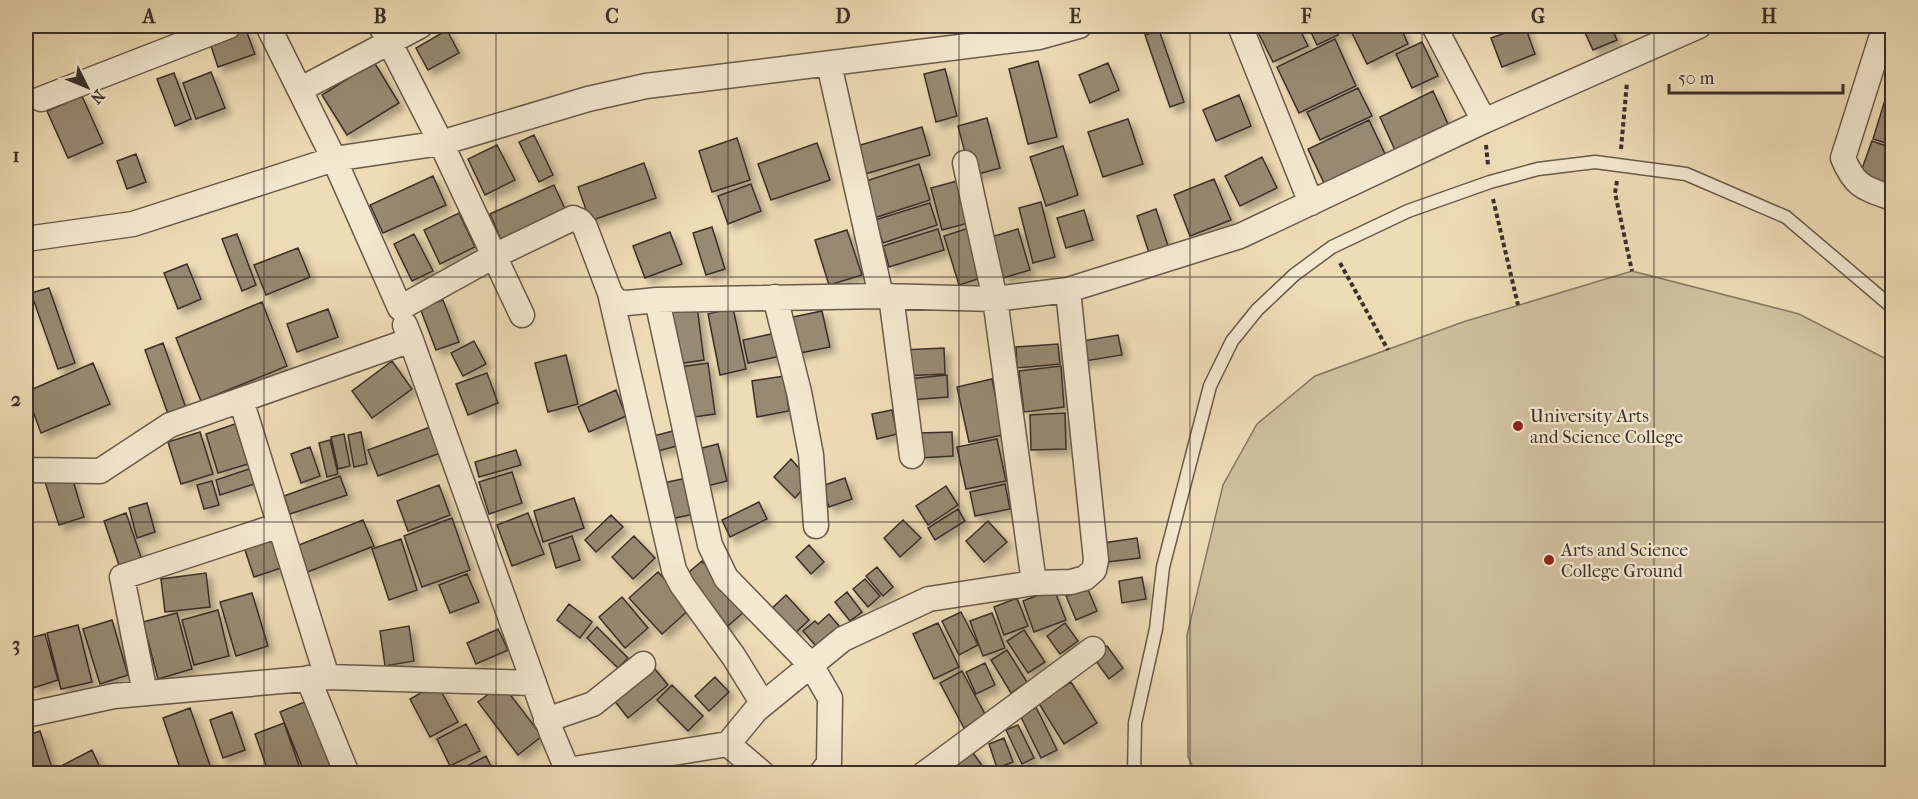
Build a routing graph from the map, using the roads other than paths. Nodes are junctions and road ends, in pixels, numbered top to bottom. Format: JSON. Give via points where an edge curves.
{"nodes":[{"id":1,"x":229,"y":26,"type":"edge"},
{"id":2,"x":268,"y":26,"type":"edge"},
{"id":3,"x":420,"y":26,"type":"edge"},
{"id":4,"x":1079,"y":26,"type":"edge"},
{"id":5,"x":1240,"y":26,"type":"edge"},
{"id":6,"x":1434,"y":26,"type":"edge"},
{"id":7,"x":1699,"y":26,"type":"edge"},
{"id":8,"x":1880,"y":30,"type":"edge"},
{"id":9,"x":385,"y":34,"type":"edge"},
{"id":10,"x":829,"y":64,"type":"junction"},
{"id":11,"x":301,"y":89,"type":"junction"},
{"id":12,"x":41,"y":99,"type":"dead end"},
{"id":13,"x":1484,"y":121,"type":"junction"},
{"id":14,"x":441,"y":143,"type":"junction"},
{"id":15,"x":334,"y":159,"type":"junction"},
{"id":16,"x":966,"y":163,"type":"dead end"},
{"id":17,"x":1893,"y":198,"type":"edge"},
{"id":18,"x":1311,"y":203,"type":"junction"},
{"id":19,"x":26,"y":239,"type":"edge"},
{"id":20,"x":494,"y":256,"type":"junction"},
{"id":21,"x":1068,"y":290,"type":"junction"},
{"id":22,"x":610,"y":293,"type":"junction"},
{"id":23,"x":886,"y":296,"type":"junction"},
{"id":24,"x":775,"y":297,"type":"junction"},
{"id":25,"x":995,"y":299,"type":"junction"},
{"id":26,"x":657,"y":300,"type":"junction"},
{"id":27,"x":1893,"y":307,"type":"edge"},
{"id":28,"x":400,"y":308,"type":"junction"},
{"id":29,"x":522,"y":315,"type":"dead end"},
{"id":30,"x":411,"y":340,"type":"junction"},
{"id":31,"x":241,"y":400,"type":"junction"},
{"id":32,"x":912,"y":456,"type":"dead end"},
{"id":33,"x":26,"y":467,"type":"edge"},
{"id":34,"x":280,"y":525,"type":"junction"},
{"id":35,"x":816,"y":526,"type":"dead end"},
{"id":36,"x":1034,"y":583,"type":"junction"},
{"id":37,"x":1093,"y":649,"type":"dead end"},
{"id":38,"x":643,"y":664,"type":"dead end"},
{"id":39,"x":811,"y":665,"type":"junction"},
{"id":40,"x":318,"y":678,"type":"junction"},
{"id":41,"x":534,"y":683,"type":"junction"},
{"id":42,"x":145,"y":693,"type":"junction"},
{"id":43,"x":763,"y":704,"type":"junction"},
{"id":44,"x":26,"y":715,"type":"edge"},
{"id":45,"x":546,"y":720,"type":"junction"},
{"id":46,"x":728,"y":744,"type":"junction"},
{"id":47,"x":568,"y":772,"type":"edge"},
{"id":48,"x":347,"y":774,"type":"edge"},
{"id":49,"x":763,"y":774,"type":"edge"},
{"id":50,"x":821,"y":774,"type":"edge"},
{"id":51,"x":924,"y":774,"type":"edge"},
{"id":52,"x":1134,"y":774,"type":"edge"}],
"edges":[{"from":1,"to":12,"type":"street"},
{"from":2,"to":11,"type":"street"},
{"from":3,"to":9,"type":"street"},
{"from":4,"to":10,"type":"street","via":[[1039,37]]},
{"from":5,"to":18,"type":"street"},
{"from":6,"to":13,"type":"street"},
{"from":7,"to":13,"type":"street"},
{"from":8,"to":17,"type":"street","via":[[1843,158],[1850,176],[1862,188]]},
{"from":9,"to":11,"type":"street"},
{"from":9,"to":14,"type":"street"},
{"from":10,"to":14,"type":"street","via":[[646,86],[588,99]]},
{"from":10,"to":23,"type":"street"},
{"from":11,"to":15,"type":"street"},
{"from":13,"to":18,"type":"street"},
{"from":14,"to":15,"type":"street"},
{"from":14,"to":20,"type":"street"},
{"from":15,"to":19,"type":"street","via":[[133,224]]},
{"from":15,"to":28,"type":"street"},
{"from":16,"to":25,"type":"street"},
{"from":18,"to":21,"type":"street","via":[[1240,236]]},
{"from":20,"to":22,"type":"street","via":[[564,220],[580,220]]},
{"from":20,"to":28,"type":"street"},
{"from":20,"to":29,"type":"street"},
{"from":21,"to":25,"type":"street"},
{"from":21,"to":36,"type":"street","via":[[1096,560],[1094,570],[1085,578]]},
{"from":22,"to":26,"type":"street","via":[[617,302]]},
{"from":22,"to":43,"type":"street","via":[[674,570]]},
{"from":23,"to":24,"type":"street"},
{"from":23,"to":25,"type":"street"},
{"from":23,"to":32,"type":"street"},
{"from":24,"to":26,"type":"street"},
{"from":24,"to":35,"type":"street","via":[[811,455]]},
{"from":25,"to":36,"type":"street"},
{"from":26,"to":39,"type":"street","via":[[710,544],[719,569]]},
{"from":27,"to":52,"type":"lane","via":[[1786,217],[1686,174],[1595,162],[1538,169],[1490,182],[1408,211],[1332,247],[1293,275],[1257,310],[1232,341],[1210,386],[1163,567],[1156,629],[1135,723]]},
{"from":28,"to":30,"type":"street"},
{"from":30,"to":31,"type":"street"},
{"from":30,"to":41,"type":"street"},
{"from":31,"to":33,"type":"street","via":[[170,425],[100,471]]},
{"from":31,"to":34,"type":"street"},
{"from":34,"to":40,"type":"street"},
{"from":34,"to":42,"type":"street","via":[[122,577]]},
{"from":36,"to":39,"type":"street","via":[[929,599],[843,639]]},
{"from":37,"to":51,"type":"street"},
{"from":38,"to":45,"type":"street","via":[[593,704]]},
{"from":39,"to":43,"type":"street"},
{"from":39,"to":50,"type":"street","via":[[830,699],[829,763]]},
{"from":40,"to":41,"type":"street"},
{"from":40,"to":42,"type":"street"},
{"from":40,"to":48,"type":"street"},
{"from":41,"to":45,"type":"street"},
{"from":42,"to":44,"type":"street"},
{"from":43,"to":46,"type":"street"},
{"from":45,"to":47,"type":"street"},
{"from":46,"to":47,"type":"street"},
{"from":46,"to":49,"type":"street"}]}
